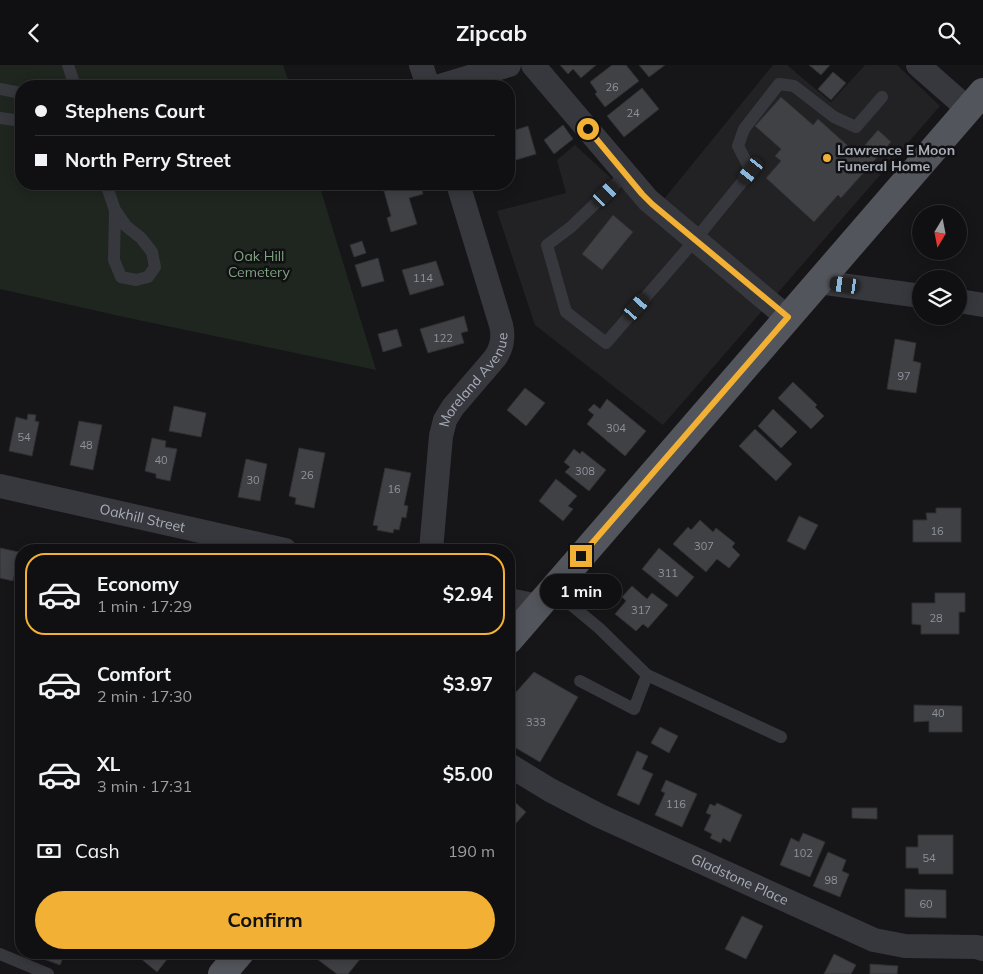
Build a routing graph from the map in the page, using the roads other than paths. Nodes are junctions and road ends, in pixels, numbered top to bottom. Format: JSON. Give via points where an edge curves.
{"nodes":[{"id":1,"x":68,"y":65,"type":"edge"},
{"id":2,"x":421,"y":65,"type":"edge"},
{"id":3,"x":509,"y":65,"type":"edge"},
{"id":4,"x":533,"y":65,"type":"edge"},
{"id":5,"x":918,"y":65,"type":"edge"},
{"id":6,"x":73,"y":80,"type":"edge"},
{"id":7,"x":426,"y":80,"type":"edge"},
{"id":8,"x":460,"y":80,"type":"edge"},
{"id":9,"x":0,"y":89,"type":"edge"},
{"id":10,"x":15,"y":92,"type":"edge"},
{"id":11,"x":882,"y":97,"type":"dead end"},
{"id":12,"x":976,"y":101,"type":"edge"},
{"id":13,"x":0,"y":118,"type":"edge"},
{"id":14,"x":15,"y":120,"type":"edge"},
{"id":15,"x":626,"y":174,"type":"junction"},
{"id":16,"x":108,"y":190,"type":"edge"},
{"id":17,"x":460,"y":190,"type":"edge"},
{"id":18,"x":115,"y":210,"type":"junction"},
{"id":19,"x":695,"y":240,"type":"junction"},
{"id":20,"x":819,"y":282,"type":"junction"},
{"id":21,"x":912,"y":295,"type":"edge"},
{"id":22,"x":967,"y":302,"type":"edge"},
{"id":23,"x":983,"y":305,"type":"edge"},
{"id":24,"x":788,"y":317,"type":"junction"},
{"id":25,"x":0,"y":486,"type":"edge"},
{"id":26,"x":258,"y":544,"type":"edge"},
{"id":27,"x":431,"y":544,"type":"edge"},
{"id":28,"x":545,"y":598,"type":"junction"},
{"id":29,"x":515,"y":600,"type":"edge"},
{"id":30,"x":515,"y":633,"type":"edge"},
{"id":31,"x":647,"y":675,"type":"junction"},
{"id":32,"x":580,"y":681,"type":"dead end"},
{"id":33,"x":780,"y":737,"type":"dead end"},
{"id":34,"x":515,"y":769,"type":"edge"},
{"id":35,"x":983,"y":949,"type":"edge"},
{"id":36,"x":0,"y":954,"type":"edge"},
{"id":37,"x":235,"y":959,"type":"edge"},
{"id":38,"x":48,"y":974,"type":"edge"},
{"id":39,"x":222,"y":974,"type":"edge"}],
"edges":[{"from":1,"to":6,"type":"lane"},
{"from":2,"to":7,"type":"street"},
{"from":3,"to":8,"type":"street"},
{"from":4,"to":15,"type":"street"},
{"from":5,"to":12,"type":"street"},
{"from":9,"to":10,"type":"lane"},
{"from":11,"to":19,"type":"lane","via":[[856,127],[834,117],[794,86],[779,84],[744,129],[738,146],[751,171]]},
{"from":12,"to":20,"type":"main road"},
{"from":13,"to":14,"type":"lane"},
{"from":15,"to":19,"type":"street","via":[[652,204]]},
{"from":15,"to":19,"type":"lane","via":[[571,227],[547,245],[566,312],[606,343]]},
{"from":16,"to":18,"type":"lane"},
{"from":17,"to":27,"type":"street","name":"Moreland Avenue","via":[[503,336],[495,358],[445,420],[440,437]]},
{"from":18,"to":18,"type":"lane","via":[[114,260],[121,277],[136,280],[148,277],[155,267],[152,252]]},
{"from":19,"to":24,"type":"street"},
{"from":20,"to":21,"type":"street"},
{"from":20,"to":24,"type":"main road"},
{"from":22,"to":23,"type":"street"},
{"from":24,"to":28,"type":"main road"},
{"from":25,"to":26,"type":"street","name":"Oakhill Street"},
{"from":28,"to":29,"type":"street"},
{"from":28,"to":30,"type":"main road"},
{"from":28,"to":31,"type":"lane","via":[[599,628]]},
{"from":31,"to":32,"type":"lane","via":[[634,709]]},
{"from":31,"to":33,"type":"lane"},
{"from":34,"to":35,"type":"street","name":"Gladstone Place","via":[[600,816],[869,939],[905,946]]},
{"from":36,"to":38,"type":"lane"},
{"from":37,"to":39,"type":"main road"}]}
